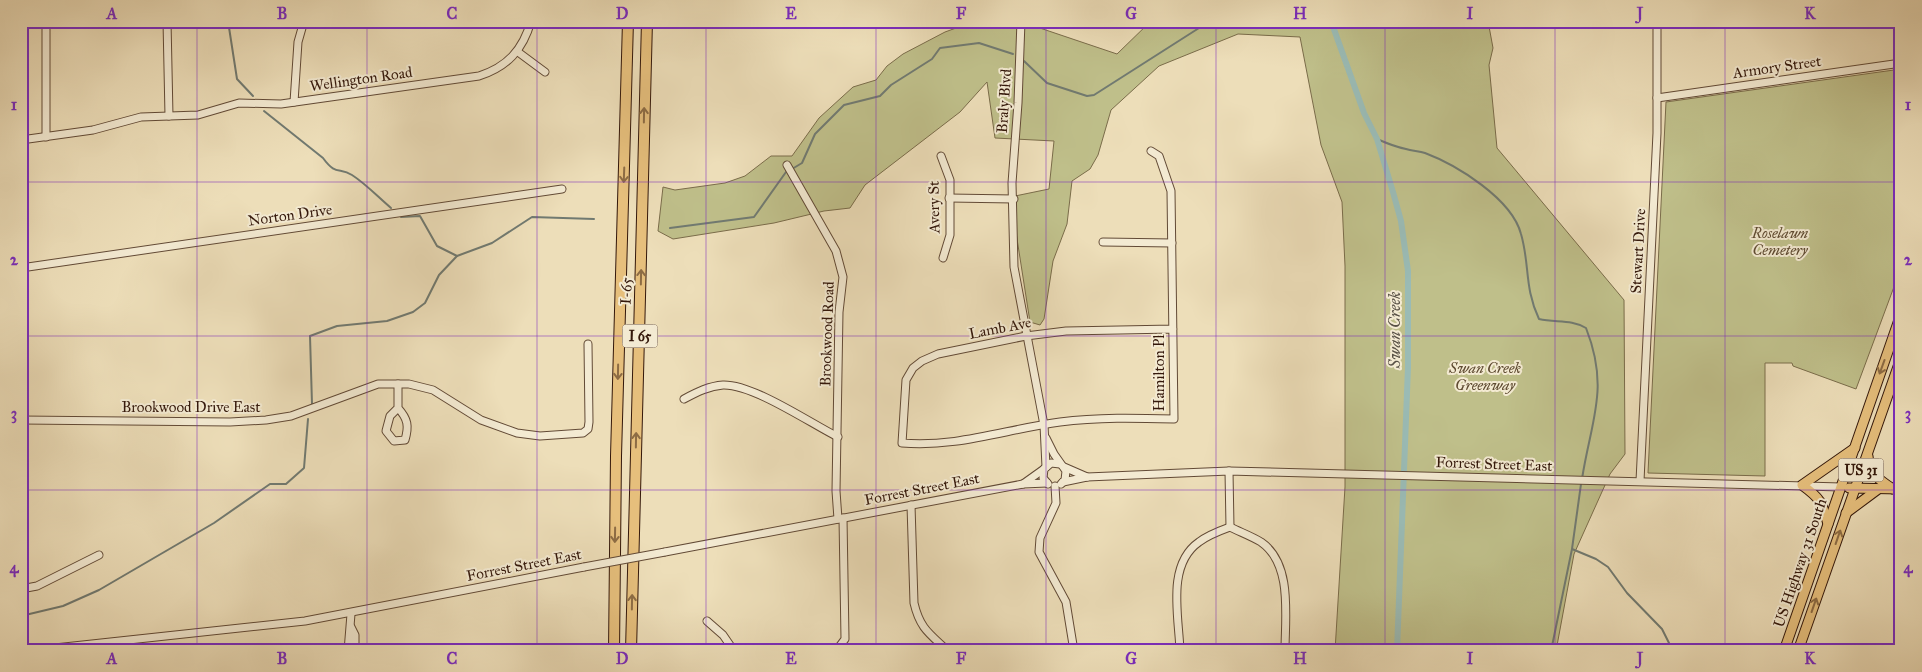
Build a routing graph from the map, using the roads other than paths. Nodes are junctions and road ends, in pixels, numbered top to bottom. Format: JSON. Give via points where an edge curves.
{"nodes":[{"id":1,"x":46,"y":21,"type":"edge"},
{"id":2,"x":167,"y":21,"type":"edge"},
{"id":3,"x":304,"y":21,"type":"edge"},
{"id":4,"x":531,"y":21,"type":"edge"},
{"id":5,"x":628,"y":21,"type":"edge"},
{"id":6,"x":646,"y":21,"type":"edge"},
{"id":7,"x":1021,"y":21,"type":"edge"},
{"id":8,"x":1657,"y":21,"type":"edge"},
{"id":9,"x":518,"y":52,"type":"junction"},
{"id":10,"x":1901,"y":63,"type":"edge"},
{"id":11,"x":545,"y":72,"type":"dead end"},
{"id":12,"x":1657,"y":98,"type":"junction"},
{"id":13,"x":294,"y":102,"type":"junction"},
{"id":14,"x":169,"y":116,"type":"junction"},
{"id":15,"x":46,"y":137,"type":"junction"},
{"id":16,"x":21,"y":140,"type":"edge"},
{"id":17,"x":1151,"y":151,"type":"dead end"},
{"id":18,"x":941,"y":156,"type":"dead end"},
{"id":19,"x":787,"y":165,"type":"dead end"},
{"id":20,"x":562,"y":189,"type":"dead end"},
{"id":21,"x":949,"y":198,"type":"junction"},
{"id":22,"x":1013,"y":199,"type":"junction"},
{"id":23,"x":1103,"y":242,"type":"dead end"},
{"id":24,"x":1172,"y":243,"type":"junction"},
{"id":25,"x":943,"y":258,"type":"dead end"},
{"id":26,"x":21,"y":268,"type":"edge"},
{"id":27,"x":1901,"y":314,"type":"edge"},
{"id":28,"x":1173,"y":329,"type":"junction"},
{"id":29,"x":1026,"y":336,"type":"junction"},
{"id":30,"x":588,"y":344,"type":"dead end"},
{"id":31,"x":1901,"y":358,"type":"edge"},
{"id":32,"x":398,"y":384,"type":"junction"},
{"id":33,"x":684,"y":399,"type":"dead end"},
{"id":34,"x":398,"y":408,"type":"junction"},
{"id":35,"x":21,"y":420,"type":"edge"},
{"id":36,"x":1044,"y":425,"type":"junction"},
{"id":37,"x":838,"y":437,"type":"junction"},
{"id":38,"x":1046,"y":438,"type":"junction"},
{"id":39,"x":902,"y":443,"type":"joint"},
{"id":40,"x":1855,"y":448,"type":"junction"},
{"id":41,"x":1868,"y":452,"type":"junction"},
{"id":42,"x":1062,"y":466,"type":"junction"},
{"id":43,"x":1045,"y":468,"type":"junction"},
{"id":44,"x":1229,"y":471,"type":"junction"},
{"id":45,"x":1087,"y":477,"type":"junction"},
{"id":46,"x":1640,"y":481,"type":"junction"},
{"id":47,"x":1064,"y":482,"type":"junction"},
{"id":48,"x":1047,"y":483,"type":"junction"},
{"id":49,"x":1024,"y":484,"type":"junction"},
{"id":50,"x":1802,"y":485,"type":"junction"},
{"id":51,"x":1055,"y":486,"type":"junction"},
{"id":52,"x":1841,"y":487,"type":"junction"},
{"id":53,"x":1855,"y":488,"type":"junction"},
{"id":54,"x":1897,"y":489,"type":"edge"},
{"id":55,"x":1877,"y":490,"type":"junction"},
{"id":56,"x":911,"y":505,"type":"junction"},
{"id":57,"x":1846,"y":514,"type":"junction"},
{"id":58,"x":841,"y":519,"type":"junction"},
{"id":59,"x":1828,"y":524,"type":"junction"},
{"id":60,"x":1230,"y":527,"type":"junction"},
{"id":61,"x":99,"y":555,"type":"dead end"},
{"id":62,"x":21,"y":589,"type":"edge"},
{"id":63,"x":351,"y":614,"type":"junction"},
{"id":64,"x":707,"y":621,"type":"dead end"},
{"id":65,"x":351,"y":627,"type":"junction"},
{"id":66,"x":27,"y":651,"type":"edge"},
{"id":67,"x":348,"y":651,"type":"edge"},
{"id":68,"x":355,"y":651,"type":"edge"},
{"id":69,"x":614,"y":651,"type":"edge"},
{"id":70,"x":631,"y":651,"type":"edge"},
{"id":71,"x":734,"y":651,"type":"edge"},
{"id":72,"x":836,"y":651,"type":"edge"},
{"id":73,"x":948,"y":651,"type":"edge"},
{"id":74,"x":1074,"y":651,"type":"edge"},
{"id":75,"x":1180,"y":651,"type":"edge"},
{"id":76,"x":1285,"y":651,"type":"edge"},
{"id":77,"x":1784,"y":651,"type":"edge"},
{"id":78,"x":1798,"y":651,"type":"edge"}],
"edges":[{"from":1,"to":15,"type":"street"},
{"from":2,"to":14,"type":"street"},
{"from":3,"to":13,"type":"street","via":[[298,42]]},
{"from":4,"to":9,"type":"street","name":"Wellington Road"},
{"from":5,"to":69,"type":"highway","number":"I 65","one_way":true},
{"from":70,"to":6,"type":"highway","name":"I-65","number":"I 65","one_way":true},
{"from":7,"to":22,"type":"street","name":"Braly Blvd"},
{"from":8,"to":12,"type":"street","name":"Stewart Drive"},
{"from":9,"to":11,"type":"street"},
{"from":9,"to":13,"type":"street","name":"Wellington Road","via":[[492,72],[478,76]]},
{"from":10,"to":12,"type":"street","name":"Armory Street"},
{"from":12,"to":46,"type":"street","name":"Stewart Drive"},
{"from":13,"to":14,"type":"street","name":"Wellington Road","via":[[239,102],[198,115]]},
{"from":14,"to":15,"type":"street","name":"Wellington Road","via":[[141,117],[100,129]]},
{"from":15,"to":16,"type":"street","name":"Wellington Road"},
{"from":17,"to":24,"type":"street","name":"Hamilton Pl","via":[[1159,156],[1171,191]]},
{"from":18,"to":21,"type":"street","name":"Avery St","via":[[950,180]]},
{"from":19,"to":37,"type":"street","name":"Brookwood Road","via":[[836,251],[844,277],[839,312]]},
{"from":20,"to":26,"type":"street","name":"Norton Drive"},
{"from":21,"to":22,"type":"street"},
{"from":21,"to":25,"type":"street","name":"Avery St","via":[[950,235]]},
{"from":22,"to":29,"type":"street","name":"Braly Blvd","via":[[1014,267]]},
{"from":23,"to":24,"type":"street"},
{"from":24,"to":28,"type":"street","name":"Hamilton Pl"},
{"from":27,"to":40,"type":"main road","name":"US Highway 31 South","number":"US 31","one_way":true},
{"from":28,"to":29,"type":"street","name":"Lamb Ave","via":[[1066,331]]},
{"from":28,"to":36,"type":"street","name":"Hamilton Pl","via":[[1174,419],[1103,418]]},
{"from":29,"to":36,"type":"street"},
{"from":29,"to":39,"type":"street","name":"Lamb Ave","via":[[938,354],[913,368],[906,380]]},
{"from":30,"to":32,"type":"street","name":"Brookwood Drive East","via":[[589,422],[583,433],[540,436],[517,433],[481,420],[433,390]]},
{"from":31,"to":41,"type":"main road","name":"US Highway 31 South","number":"US 31"},
{"from":32,"to":34,"type":"street"},
{"from":32,"to":35,"type":"street","name":"Brookwood Drive East","via":[[378,384],[292,416],[266,420]]},
{"from":33,"to":37,"type":"street","via":[[711,387],[726,385],[740,388]]},
{"from":34,"to":34,"type":"street","via":[[390,416],[386,431],[394,441],[405,440],[409,427]]},
{"from":36,"to":38,"type":"street"},
{"from":36,"to":39,"type":"street","name":"Hamilton Pl","via":[[940,444]]},
{"from":37,"to":58,"type":"street","name":"Brookwood Road","via":[[836,492]]},
{"from":38,"to":42,"type":"street"},
{"from":38,"to":43,"type":"street"},
{"from":40,"to":50,"type":"main road"},
{"from":40,"to":52,"type":"main road","name":"US Highway 31 South","number":"US 31"},
{"from":41,"to":53,"type":"main road","name":"US Highway 31 South","number":"US 31"},
{"from":41,"to":54,"type":"main road","via":[[1876,478]]},
{"from":42,"to":43,"type":"street","via":[[1050,463]]},
{"from":42,"to":45,"type":"street","name":"Forrest Street East"},
{"from":42,"to":47,"type":"street","via":[[1066,474]]},
{"from":43,"to":48,"type":"street","via":[[1043,478]]},
{"from":43,"to":49,"type":"street","name":"Forrest Street East"},
{"from":44,"to":45,"type":"street","name":"Forrest Street East"},
{"from":44,"to":46,"type":"street","name":"Forrest Street East"},
{"from":44,"to":60,"type":"street"},
{"from":45,"to":47,"type":"street","name":"Forrest Street East"},
{"from":46,"to":50,"type":"street","name":"Forrest Street East"},
{"from":47,"to":51,"type":"street"},
{"from":48,"to":49,"type":"street","name":"Forrest Street East"},
{"from":48,"to":51,"type":"street"},
{"from":49,"to":56,"type":"street","name":"Forrest Street East"},
{"from":50,"to":52,"type":"street","name":"Forrest Street East"},
{"from":50,"to":59,"type":"main road","via":[[1822,502]]},
{"from":51,"to":74,"type":"street","via":[[1056,503],[1040,538],[1039,552],[1066,602]]},
{"from":52,"to":53,"type":"main road","name":"Forrest Street East"},
{"from":52,"to":59,"type":"main road","name":"US Highway 31 South","number":"US 31"},
{"from":53,"to":55,"type":"main road","name":"Forrest Street East"},
{"from":53,"to":57,"type":"main road","name":"US Highway 31 South","number":"US 31"},
{"from":54,"to":55,"type":"main road","name":"Forrest Street East"},
{"from":55,"to":57,"type":"main road"},
{"from":56,"to":58,"type":"street","name":"Forrest Street East"},
{"from":56,"to":73,"type":"street","via":[[914,603],[924,630]]},
{"from":78,"to":57,"type":"main road","name":"US Highway 31 South","number":"US 31","one_way":true},
{"from":58,"to":63,"type":"street","name":"Forrest Street East","bridge":true},
{"from":58,"to":72,"type":"street","name":"Brookwood Road","via":[[845,639]]},
{"from":59,"to":77,"type":"main road","name":"US Highway 31 South","number":"US 31"},
{"from":60,"to":75,"type":"street","via":[[1197,543],[1186,554],[1180,567],[1177,581]]},
{"from":60,"to":76,"type":"street","via":[[1261,542],[1272,552],[1278,564],[1284,598]]},
{"from":61,"to":62,"type":"street","via":[[45,582]]},
{"from":63,"to":65,"type":"street"},
{"from":63,"to":66,"type":"street","name":"Forrest Street East"},
{"from":64,"to":71,"type":"street","via":[[723,635]]},
{"from":65,"to":67,"type":"street"},
{"from":65,"to":68,"type":"street"}]}
